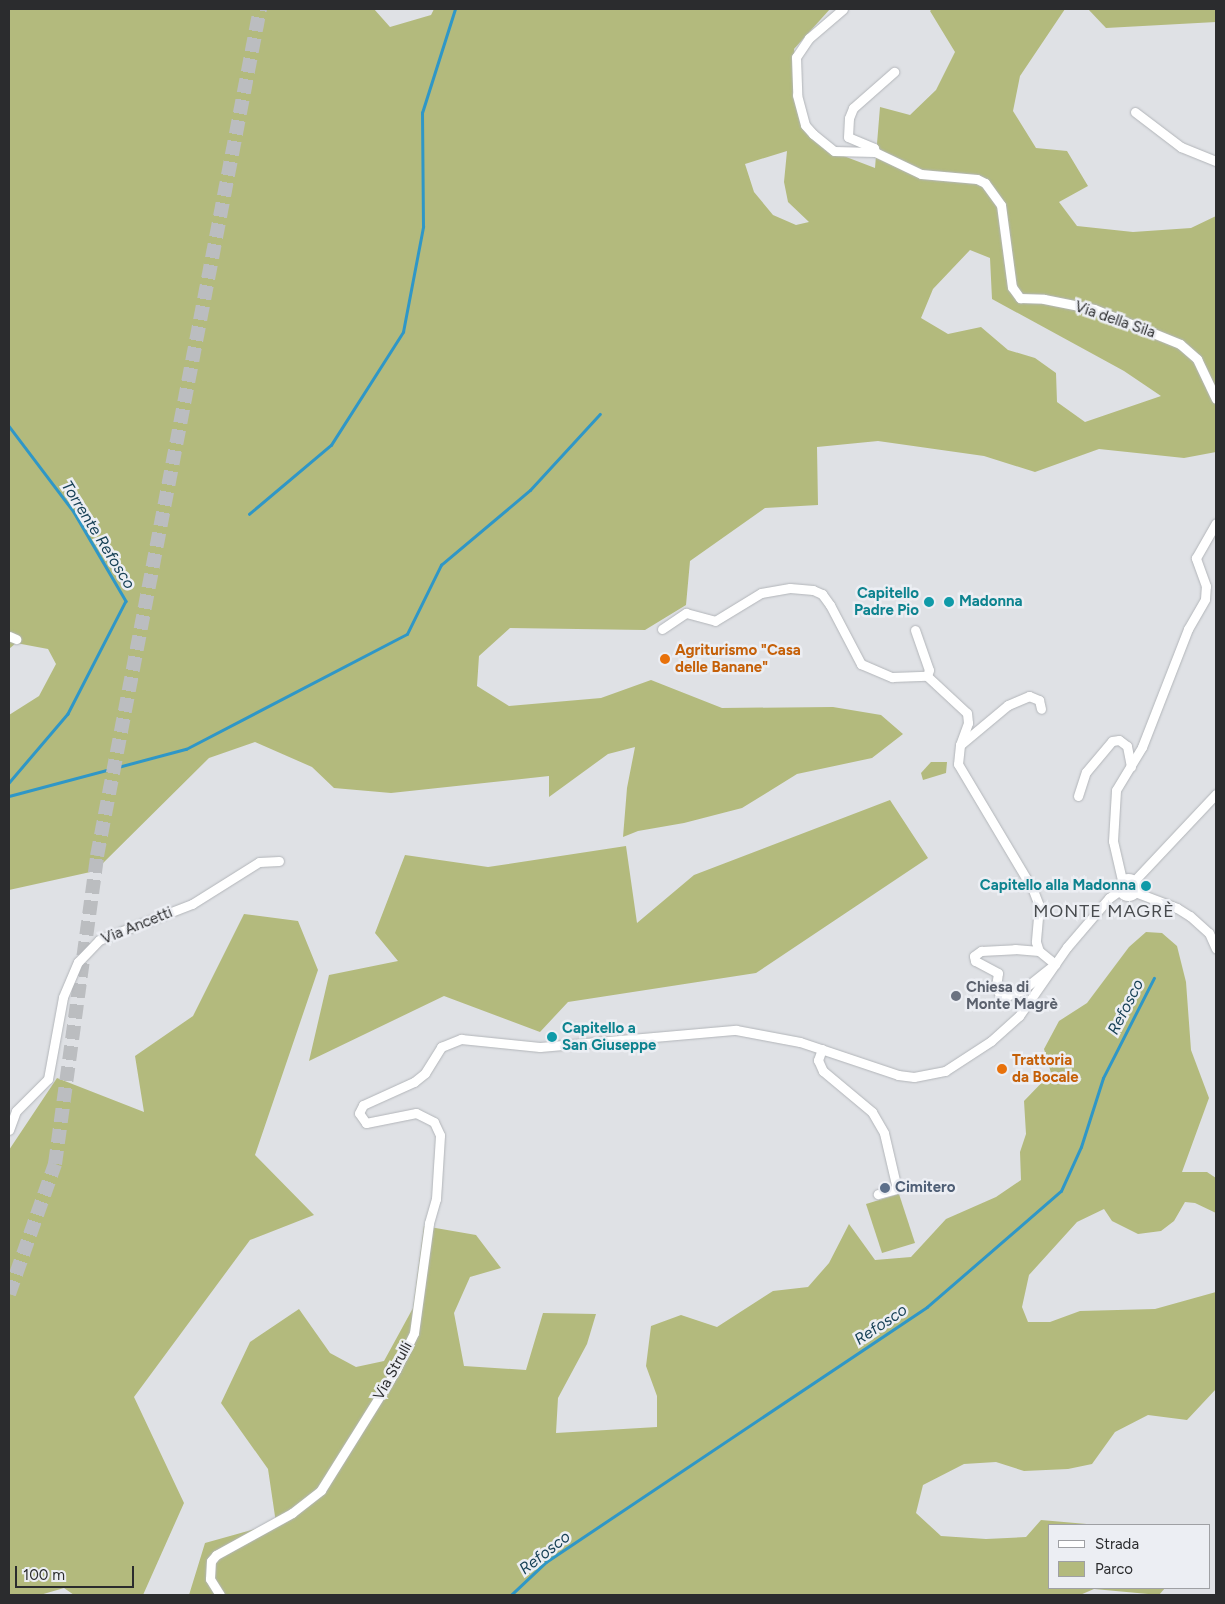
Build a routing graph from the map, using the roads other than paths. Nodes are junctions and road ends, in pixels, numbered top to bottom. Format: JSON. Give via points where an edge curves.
{"nodes":[{"id":1,"x":843,"y":9,"type":"edge"},
{"id":2,"x":894,"y":72,"type":"dead end"},
{"id":3,"x":1135,"y":112,"type":"dead end"},
{"id":4,"x":875,"y":152,"type":"junction"},
{"id":5,"x":1216,"y":162,"type":"edge"},
{"id":6,"x":1216,"y":399,"type":"edge"},
{"id":7,"x":1216,"y":523,"type":"edge"},
{"id":8,"x":662,"y":629,"type":"dead end"},
{"id":9,"x":915,"y":630,"type":"dead end"},
{"id":10,"x":927,"y":676,"type":"junction"},
{"id":11,"x":1041,"y":709,"type":"dead end"},
{"id":12,"x":960,"y":745,"type":"junction"},
{"id":13,"x":1131,"y":767,"type":"junction"},
{"id":14,"x":1216,"y":794,"type":"edge"},
{"id":15,"x":1078,"y":796,"type":"dead end"},
{"id":16,"x":279,"y":861,"type":"dead end"},
{"id":17,"x":1122,"y":880,"type":"junction"},
{"id":18,"x":1134,"y":882,"type":"junction"},
{"id":19,"x":1120,"y":890,"type":"junction"},
{"id":20,"x":1135,"y":892,"type":"junction"},
{"id":21,"x":1216,"y":949,"type":"edge"},
{"id":22,"x":1039,"y":951,"type":"junction"},
{"id":23,"x":1055,"y":964,"type":"junction"},
{"id":24,"x":822,"y":1050,"type":"junction"},
{"id":25,"x":9,"y":1130,"type":"edge"},
{"id":26,"x":878,"y":1194,"type":"dead end"},
{"id":27,"x":220,"y":1595,"type":"edge"}],
"edges":[{"from":1,"to":4,"type":"street","name":"Via della Sila","via":[[809,38],[796,57],[797,95],[805,125],[828,149]]},
{"from":2,"to":4,"type":"street","via":[[853,108],[849,118],[848,136],[874,148]]},
{"from":3,"to":5,"type":"street","via":[[1181,147]]},
{"from":4,"to":6,"type":"street","name":"Via della Sila","via":[[922,174],[977,179],[985,183],[1001,205],[1012,288],[1020,298],[1044,299],[1094,309],[1180,344],[1197,359]]},
{"from":7,"to":13,"type":"street","via":[[1196,558],[1206,586],[1205,599],[1188,629],[1156,717]]},
{"from":8,"to":10,"type":"street","via":[[686,614],[715,621],[761,593],[790,588],[813,590],[822,594],[830,605],[862,664],[892,677]]},
{"from":9,"to":10,"type":"street","via":[[929,670]]},
{"from":10,"to":12,"type":"street","via":[[967,713],[968,723]]},
{"from":11,"to":12,"type":"street","via":[[1039,700],[1029,696],[1008,705]]},
{"from":12,"to":22,"type":"street","via":[[960,770],[1037,898],[1036,942]]},
{"from":13,"to":15,"type":"street","via":[[1127,746],[1119,740],[1112,741],[1086,772]]},
{"from":13,"to":17,"type":"street","via":[[1116,790],[1113,816],[1113,841]]},
{"from":14,"to":18,"type":"street"},
{"from":16,"to":25,"type":"street","name":"Via Ancetti","via":[[259,862],[192,904],[98,940],[78,962],[63,997],[48,1079],[16,1111]]},
{"from":17,"to":18,"type":"street","via":[[1129,878]]},
{"from":17,"to":19,"type":"street"},
{"from":18,"to":20,"type":"street"},
{"from":19,"to":20,"type":"street","via":[[1127,896]]},
{"from":19,"to":23,"type":"street","via":[[1109,898]]},
{"from":20,"to":21,"type":"street","via":[[1190,916],[1208,933]]},
{"from":22,"to":23,"type":"street"},
{"from":22,"to":23,"type":"street","via":[[981,951],[974,956],[975,961],[998,973],[999,996],[1006,998],[1021,991]]},
{"from":23,"to":24,"type":"street","via":[[1019,1016],[984,1046],[945,1071],[922,1076],[898,1075]]},
{"from":24,"to":26,"type":"street","via":[[818,1060],[823,1071],[872,1112],[884,1132],[896,1189]]},
{"from":24,"to":27,"type":"street","name":"Via Strulli","via":[[772,1035],[736,1030],[540,1047],[453,1040],[440,1047],[421,1078],[363,1105],[360,1117],[368,1124],[416,1113],[434,1122],[440,1135],[436,1198],[429,1223],[414,1333],[396,1370],[321,1490],[292,1514],[216,1555],[211,1561],[210,1579]]}]}
